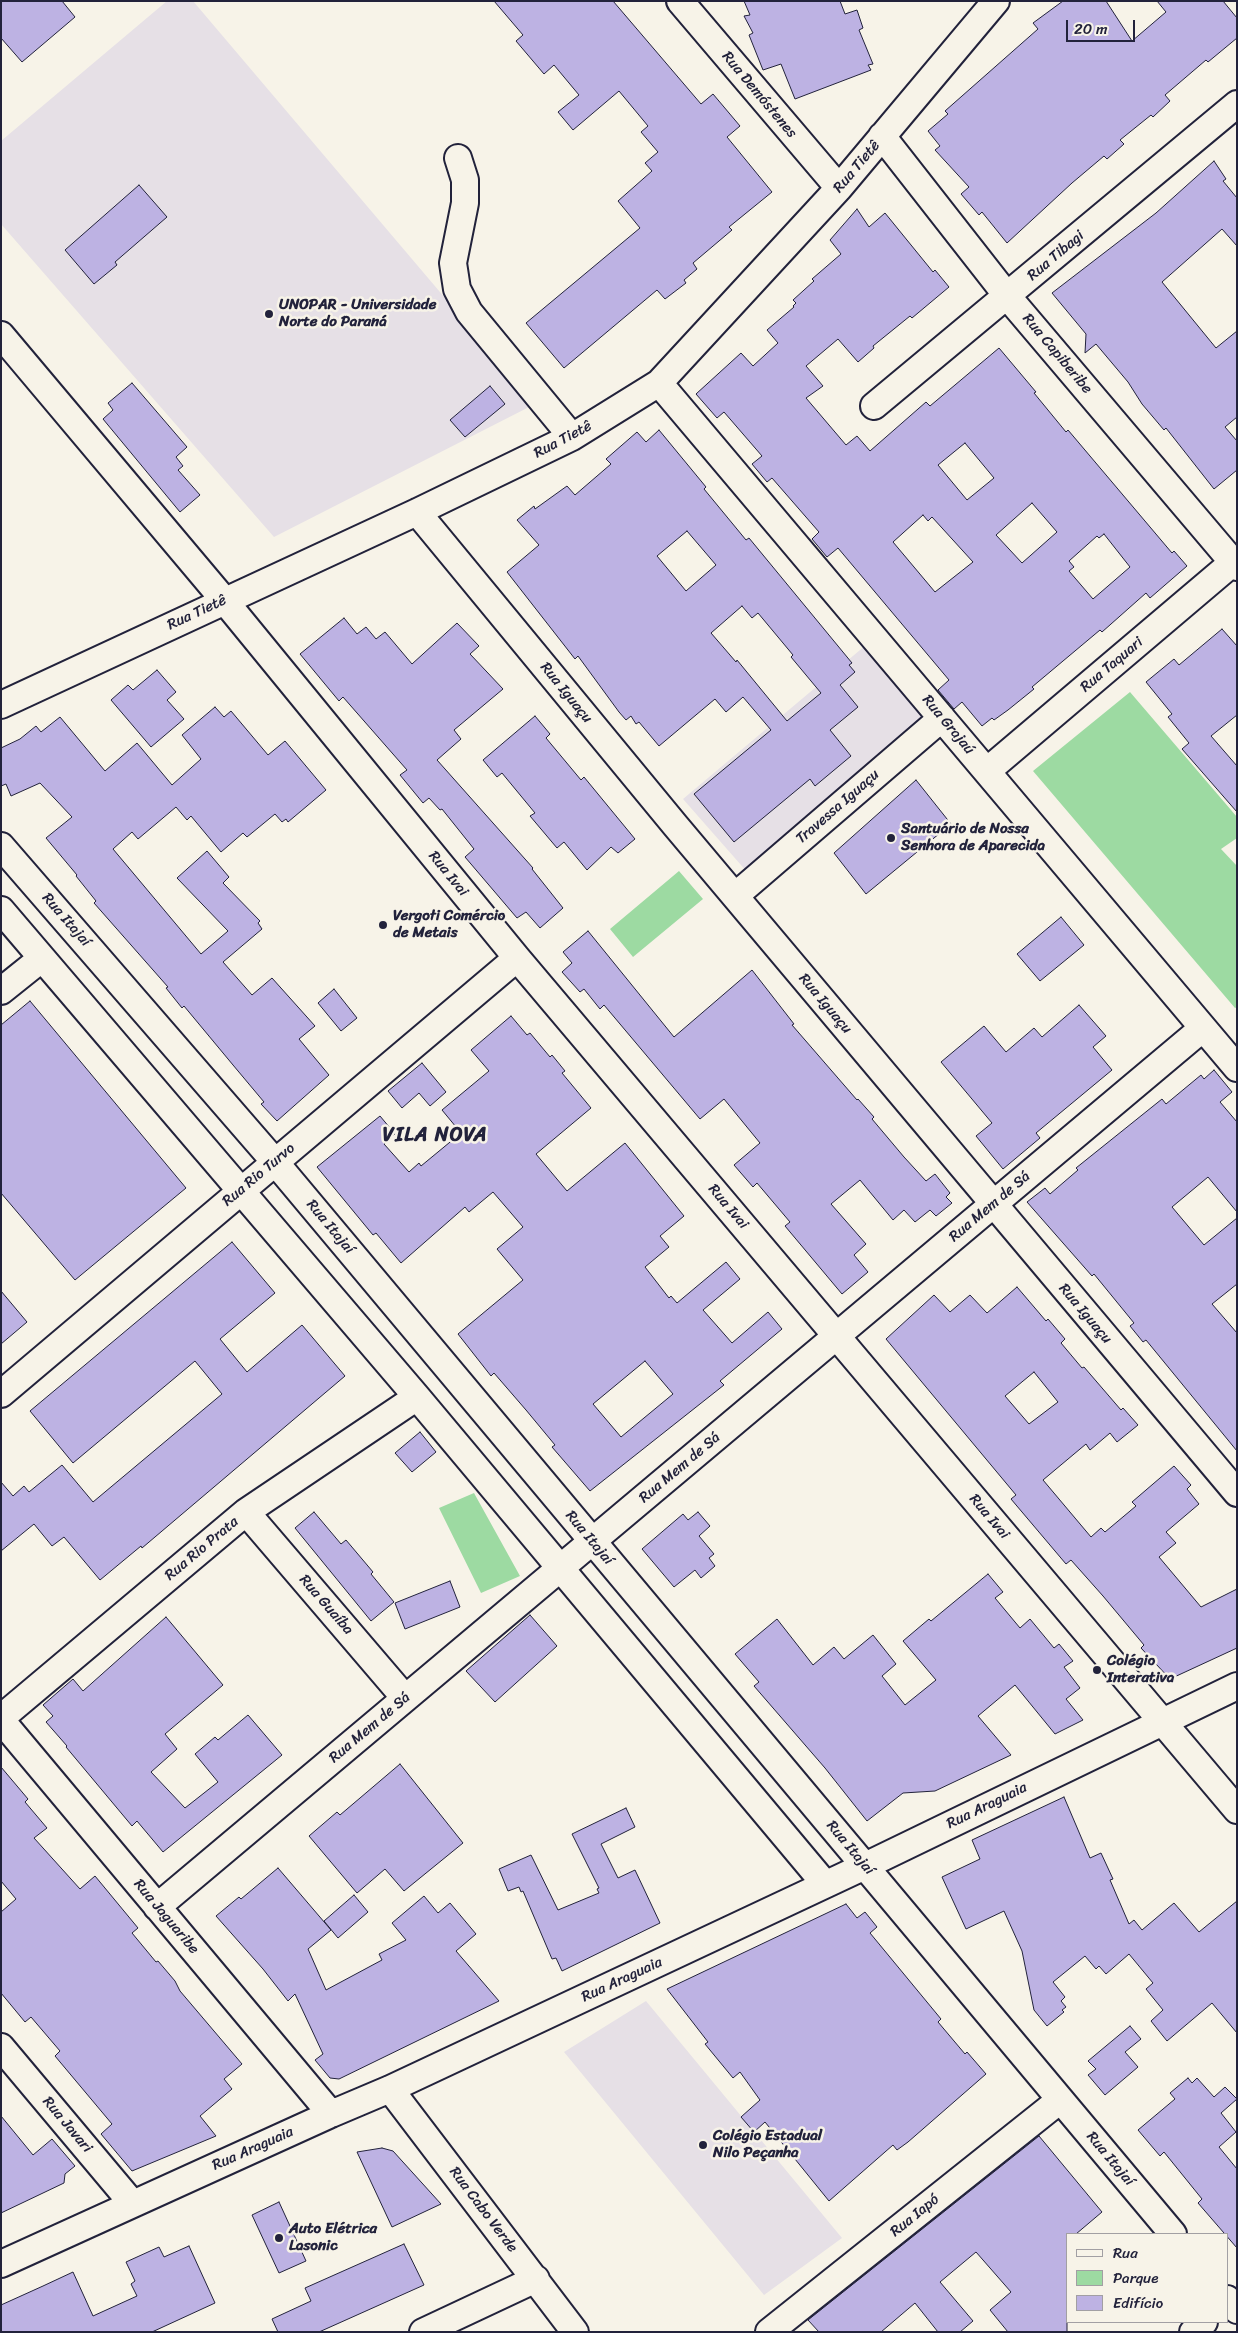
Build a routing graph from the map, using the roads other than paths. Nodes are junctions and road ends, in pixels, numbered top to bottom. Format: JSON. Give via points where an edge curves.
{"nodes":[{"id":1,"x":680,"y":1,"type":"edge"},
{"id":2,"x":996,"y":1,"type":"edge"},
{"id":3,"x":1237,"y":104,"type":"edge"},
{"id":4,"x":882,"y":136,"type":"junction"},
{"id":5,"x":458,"y":158,"type":"dead end"},
{"id":6,"x":839,"y":188,"type":"junction"},
{"id":7,"x":1008,"y":297,"type":"junction"},
{"id":8,"x":1,"y":335,"type":"edge"},
{"id":9,"x":659,"y":383,"type":"junction"},
{"id":10,"x":874,"y":406,"type":"dead end"},
{"id":11,"x":572,"y":437,"type":"junction"},
{"id":12,"x":417,"y":512,"type":"junction"},
{"id":13,"x":1235,"y":563,"type":"edge"},
{"id":14,"x":224,"y":600,"type":"junction"},
{"id":15,"x":1,"y":704,"type":"edge"},
{"id":16,"x":942,"y":718,"type":"junction"},
{"id":17,"x":986,"y":771,"type":"junction"},
{"id":18,"x":1,"y":846,"type":"edge"},
{"id":19,"x":735,"y":896,"type":"junction"},
{"id":20,"x":1,"y":910,"type":"edge"},
{"id":21,"x":517,"y":958,"type":"junction"},
{"id":22,"x":41,"y":959,"type":"junction"},
{"id":23,"x":1,"y":991,"type":"edge"},
{"id":24,"x":1203,"y":1028,"type":"junction"},
{"id":25,"x":1232,"y":1051,"type":"edge"},
{"id":26,"x":276,"y":1162,"type":"junction"},
{"id":27,"x":240,"y":1192,"type":"junction"},
{"id":28,"x":993,"y":1205,"type":"junction"},
{"id":29,"x":837,"y":1336,"type":"junction"},
{"id":30,"x":1,"y":1394,"type":"edge"},
{"id":31,"x":417,"y":1397,"type":"junction"},
{"id":32,"x":1237,"y":1493,"type":"edge"},
{"id":33,"x":246,"y":1512,"type":"junction"},
{"id":34,"x":592,"y":1542,"type":"junction"},
{"id":35,"x":560,"y":1568,"type":"junction"},
{"id":36,"x":1237,"y":1686,"type":"edge"},
{"id":37,"x":406,"y":1698,"type":"junction"},
{"id":38,"x":1,"y":1719,"type":"edge"},
{"id":39,"x":1163,"y":1722,"type":"junction"},
{"id":40,"x":1237,"y":1810,"type":"edge"},
{"id":41,"x":865,"y":1866,"type":"junction"},
{"id":42,"x":825,"y":1884,"type":"junction"},
{"id":43,"x":157,"y":1907,"type":"junction"},
{"id":44,"x":1,"y":2047,"type":"edge"},
{"id":45,"x":390,"y":2090,"type":"junction"},
{"id":46,"x":1060,"y":2100,"type":"junction"},
{"id":47,"x":331,"y":2114,"type":"junction"},
{"id":48,"x":132,"y":2203,"type":"junction"},
{"id":49,"x":1172,"y":2233,"type":"edge"},
{"id":50,"x":1,"y":2264,"type":"edge"},
{"id":51,"x":536,"y":2279,"type":"junction"},
{"id":52,"x":1203,"y":2323,"type":"edge"},
{"id":53,"x":423,"y":2332,"type":"edge"},
{"id":54,"x":574,"y":2332,"type":"edge"},
{"id":55,"x":769,"y":2332,"type":"edge"},
{"id":56,"x":1192,"y":2332,"type":"edge"}],
"edges":[{"from":1,"to":6,"type":"street","name":"Rua Demóstenes"},
{"from":2,"to":4,"type":"street","name":"Rua Tietê"},
{"from":3,"to":7,"type":"street","name":"Rua Tibagi"},
{"from":4,"to":6,"type":"street","name":"Rua Tietê"},
{"from":4,"to":7,"type":"street","name":"Rua Capiberibe"},
{"from":5,"to":11,"type":"street","via":[[465,180],[465,203],[453,263],[457,289],[469,312]]},
{"from":6,"to":9,"type":"street","name":"Rua Tietê"},
{"from":7,"to":10,"type":"street","name":"Rua Tibagi"},
{"from":7,"to":13,"type":"street","name":"Rua Capiberibe"},
{"from":8,"to":14,"type":"street","name":"Rua Ivai"},
{"from":9,"to":11,"type":"street","name":"Rua Tietê"},
{"from":9,"to":16,"type":"street","name":"Rua Grajaú"},
{"from":11,"to":12,"type":"street","name":"Rua Tietê"},
{"from":12,"to":14,"type":"street","name":"Rua Tietê"},
{"from":12,"to":19,"type":"street","name":"Rua Iguaçu"},
{"from":13,"to":17,"type":"street","name":"Rua Taquari"},
{"from":14,"to":15,"type":"street","name":"Rua Tietê"},
{"from":14,"to":21,"type":"street","name":"Rua Ivai"},
{"from":16,"to":17,"type":"street","name":"Rua Grajaú"},
{"from":16,"to":19,"type":"street","name":"Travessa Iguaçu"},
{"from":17,"to":24,"type":"street","name":"Rua Grajaú"},
{"from":18,"to":26,"type":"street","name":"Rua Itajaí"},
{"from":19,"to":28,"type":"street","name":"Rua Iguaçu"},
{"from":20,"to":22,"type":"street"},
{"from":21,"to":26,"type":"street","name":"Rua Rio Turvo"},
{"from":21,"to":29,"type":"street","name":"Rua Ivai"},
{"from":22,"to":23,"type":"street"},
{"from":22,"to":27,"type":"street"},
{"from":24,"to":25,"type":"street","name":"Rua Grajaú"},
{"from":24,"to":28,"type":"street","name":"Rua Mem de Sá"},
{"from":26,"to":27,"type":"street","name":"Rua Rio Turvo"},
{"from":26,"to":34,"type":"street","name":"Rua Itajaí"},
{"from":27,"to":30,"type":"street","name":"Rua Rio Turvo"},
{"from":27,"to":31,"type":"street"},
{"from":28,"to":29,"type":"street","name":"Rua Mem de Sá"},
{"from":28,"to":32,"type":"street","name":"Rua Iguaçu"},
{"from":29,"to":34,"type":"street","name":"Rua Mem de Sá"},
{"from":29,"to":39,"type":"street","name":"Rua Ivai"},
{"from":31,"to":33,"type":"street","name":"Rua Rio Prata"},
{"from":31,"to":35,"type":"street"},
{"from":33,"to":37,"type":"street","name":"Rua Guaíba"},
{"from":33,"to":38,"type":"street","name":"Rua Rio Prata"},
{"from":34,"to":35,"type":"street","name":"Rua Mem de Sá"},
{"from":34,"to":41,"type":"street","name":"Rua Itajaí"},
{"from":35,"to":37,"type":"street","name":"Rua Mem de Sá"},
{"from":35,"to":42,"type":"street"},
{"from":36,"to":39,"type":"street","name":"Rua Araguaia"},
{"from":37,"to":43,"type":"street","name":"Rua Mem de Sá"},
{"from":38,"to":43,"type":"street","name":"Rua Jaguaribe"},
{"from":39,"to":40,"type":"street","name":"Rua Ivai"},
{"from":39,"to":41,"type":"street","name":"Rua Araguaia"},
{"from":41,"to":42,"type":"street","name":"Rua Araguaia"},
{"from":41,"to":46,"type":"street","name":"Rua Itajaí"},
{"from":42,"to":45,"type":"street","name":"Rua Araguaia"},
{"from":43,"to":47,"type":"street","name":"Rua Jaguaribe"},
{"from":44,"to":48,"type":"street","name":"Rua Javari"},
{"from":45,"to":47,"type":"street","name":"Rua Araguaia"},
{"from":45,"to":51,"type":"street","name":"Rua Cabo Verde"},
{"from":46,"to":49,"type":"street","name":"Rua Itajaí"},
{"from":46,"to":55,"type":"street","name":"Rua Iapó"},
{"from":47,"to":48,"type":"street","name":"Rua Araguaia"},
{"from":48,"to":50,"type":"street","name":"Rua Araguaia"},
{"from":51,"to":53,"type":"street"},
{"from":51,"to":54,"type":"street","name":"Rua Cabo Verde"},
{"from":52,"to":56,"type":"street"}]}
